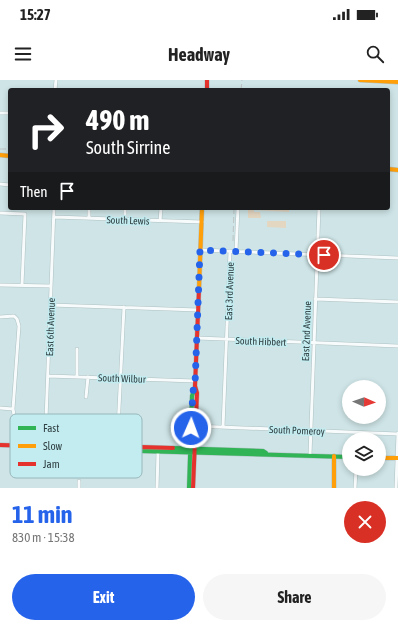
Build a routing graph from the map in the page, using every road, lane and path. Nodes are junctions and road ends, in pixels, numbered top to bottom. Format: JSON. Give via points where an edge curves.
{"nodes":[{"id":1,"x":360,"y":80,"type":"edge"},
{"id":2,"x":398,"y":82,"type":"edge"},
{"id":3,"x":54,"y":210,"type":"edge"},
{"id":4,"x":89,"y":210,"type":"edge"},
{"id":5,"x":125,"y":210,"type":"edge"},
{"id":6,"x":161,"y":210,"type":"edge"},
{"id":7,"x":202,"y":210,"type":"edge"},
{"id":8,"x":238,"y":210,"type":"edge"},
{"id":9,"x":319,"y":210,"type":"edge"},
{"id":10,"x":0,"y":213,"type":"edge"},
{"id":11,"x":54,"y":217,"type":"junction"},
{"id":12,"x":89,"y":218,"type":"junction"},
{"id":13,"x":124,"y":219,"type":"junction"},
{"id":14,"x":160,"y":221,"type":"junction"},
{"id":15,"x":202,"y":222,"type":"junction"},
{"id":16,"x":200,"y":250,"type":"junction"},
{"id":17,"x":230,"y":251,"type":"junction"},
{"id":18,"x":236,"y":251,"type":"junction"},
{"id":19,"x":317,"y":255,"type":"junction"},
{"id":20,"x":398,"y":258,"type":"edge"},
{"id":21,"x":0,"y":285,"type":"edge"},
{"id":22,"x":22,"y":285,"type":"junction"},
{"id":23,"x":52,"y":286,"type":"junction"},
{"id":24,"x":315,"y":299,"type":"junction"},
{"id":25,"x":398,"y":302,"type":"edge"},
{"id":26,"x":51,"y":305,"type":"junction"},
{"id":27,"x":124,"y":308,"type":"junction"},
{"id":28,"x":198,"y":310,"type":"junction"},
{"id":29,"x":0,"y":317,"type":"edge"},
{"id":30,"x":197,"y":338,"type":"junction"},
{"id":31,"x":227,"y":339,"type":"junction"},
{"id":32,"x":314,"y":343,"type":"junction"},
{"id":33,"x":398,"y":346,"type":"edge"},
{"id":34,"x":78,"y":350,"type":"dead end"},
{"id":35,"x":48,"y":376,"type":"junction"},
{"id":36,"x":76,"y":377,"type":"junction"},
{"id":37,"x":88,"y":377,"type":"junction"},
{"id":38,"x":121,"y":378,"type":"junction"},
{"id":39,"x":195,"y":380,"type":"junction"},
{"id":40,"x":195,"y":386,"type":"junction"},
{"id":41,"x":86,"y":398,"type":"dead end"},
{"id":42,"x":0,"y":408,"type":"edge"},
{"id":43,"x":13,"y":409,"type":"junction"},
{"id":44,"x":14,"y":414,"type":"edge"},
{"id":45,"x":46,"y":414,"type":"edge"},
{"id":46,"x":119,"y":414,"type":"edge"},
{"id":47,"x":195,"y":426,"type":"junction"},
{"id":48,"x":223,"y":427,"type":"junction"},
{"id":49,"x":311,"y":430,"type":"junction"},
{"id":50,"x":398,"y":433,"type":"edge"},
{"id":51,"x":142,"y":447,"type":"edge"},
{"id":52,"x":142,"y":451,"type":"edge"},
{"id":53,"x":192,"y":451,"type":"junction"},
{"id":54,"x":158,"y":452,"type":"junction"},
{"id":55,"x":310,"y":455,"type":"junction"},
{"id":56,"x":334,"y":456,"type":"junction"},
{"id":57,"x":342,"y":456,"type":"edge"},
{"id":58,"x":386,"y":458,"type":"edge"},
{"id":59,"x":397,"y":458,"type":"edge"},
{"id":60,"x":356,"y":476,"type":"edge"},
{"id":61,"x":79,"y":481,"type":"dead end"},
{"id":62,"x":79,"y":488,"type":"edge"},
{"id":63,"x":156,"y":488,"type":"edge"},
{"id":64,"x":189,"y":488,"type":"edge"},
{"id":65,"x":193,"y":488,"type":"edge"},
{"id":66,"x":334,"y":488,"type":"edge"},
{"id":67,"x":355,"y":488,"type":"edge"},
{"id":68,"x":396,"y":488,"type":"edge"}],
"edges":[{"from":1,"to":2,"type":"main road"},
{"from":3,"to":11,"type":"street","name":"East 6th Avenue"},
{"from":4,"to":12,"type":"street"},
{"from":5,"to":13,"type":"street"},
{"from":6,"to":14,"type":"street"},
{"from":7,"to":15,"type":"main road"},
{"from":8,"to":18,"type":"street","name":"East 3rd Avenue"},
{"from":9,"to":19,"type":"street","name":"East 2nd Avenue"},
{"from":10,"to":22,"type":"street","via":[[24,214]]},
{"from":11,"to":12,"type":"street","name":"South Lewis"},
{"from":11,"to":23,"type":"street","name":"East 6th Avenue"},
{"from":12,"to":13,"type":"street","name":"South Lewis"},
{"from":13,"to":14,"type":"street","name":"South Lewis"},
{"from":14,"to":15,"type":"street","name":"South Lewis"},
{"from":15,"to":16,"type":"main road"},
{"from":16,"to":17,"type":"street"},
{"from":16,"to":28,"type":"main road"},
{"from":17,"to":18,"type":"street"},
{"from":17,"to":31,"type":"street","name":"East 3rd Avenue"},
{"from":18,"to":19,"type":"street"},
{"from":19,"to":20,"type":"street"},
{"from":19,"to":24,"type":"street","name":"East 2nd Avenue"},
{"from":21,"to":22,"type":"street"},
{"from":22,"to":23,"type":"street"},
{"from":23,"to":26,"type":"street","name":"East 6th Avenue"},
{"from":24,"to":25,"type":"street"},
{"from":24,"to":32,"type":"street","name":"East 2nd Avenue"},
{"from":26,"to":27,"type":"street"},
{"from":26,"to":35,"type":"street","name":"East 6th Avenue"},
{"from":27,"to":28,"type":"street"},
{"from":27,"to":38,"type":"street"},
{"from":28,"to":30,"type":"main road"},
{"from":29,"to":43,"type":"street","via":[[14,316],[19,326]]},
{"from":30,"to":31,"type":"street","name":"South Hibbert"},
{"from":30,"to":39,"type":"main road"},
{"from":31,"to":32,"type":"street","name":"South Hibbert"},
{"from":31,"to":48,"type":"street","name":"East 3rd Avenue"},
{"from":32,"to":33,"type":"street","name":"South Hibbert"},
{"from":32,"to":49,"type":"street","name":"East 2nd Avenue"},
{"from":34,"to":36,"type":"street"},
{"from":35,"to":36,"type":"street","name":"South Wilbur"},
{"from":35,"to":45,"type":"street","name":"East 6th Avenue"},
{"from":36,"to":37,"type":"street","name":"South Wilbur"},
{"from":37,"to":38,"type":"street","name":"South Wilbur"},
{"from":37,"to":41,"type":"street"},
{"from":38,"to":39,"type":"street","name":"South Wilbur"},
{"from":38,"to":46,"type":"street"},
{"from":39,"to":40,"type":"main road"},
{"from":40,"to":47,"type":"main road"},
{"from":40,"to":53,"type":"main road"},
{"from":42,"to":43,"type":"street"},
{"from":43,"to":44,"type":"street"},
{"from":47,"to":48,"type":"street","name":"South Pomeroy"},
{"from":47,"to":53,"type":"main road"},
{"from":48,"to":49,"type":"street","name":"South Pomeroy"},
{"from":49,"to":50,"type":"street","name":"South Pomeroy"},
{"from":49,"to":55,"type":"street","name":"East 2nd Avenue"},
{"from":50,"to":59,"type":"street"},
{"from":51,"to":53,"type":"main road"},
{"from":52,"to":54,"type":"main road"},
{"from":53,"to":54,"type":"main road"},
{"from":53,"to":55,"type":"main road"},
{"from":53,"to":64,"type":"main road"},
{"from":53,"to":65,"type":"main road"},
{"from":54,"to":63,"type":"street"},
{"from":55,"to":56,"type":"main road"},
{"from":56,"to":57,"type":"main road"},
{"from":56,"to":66,"type":"main road"},
{"from":58,"to":59,"type":"main road"},
{"from":59,"to":68,"type":"street"},
{"from":60,"to":67,"type":"street"},
{"from":61,"to":62,"type":"street"}]}
